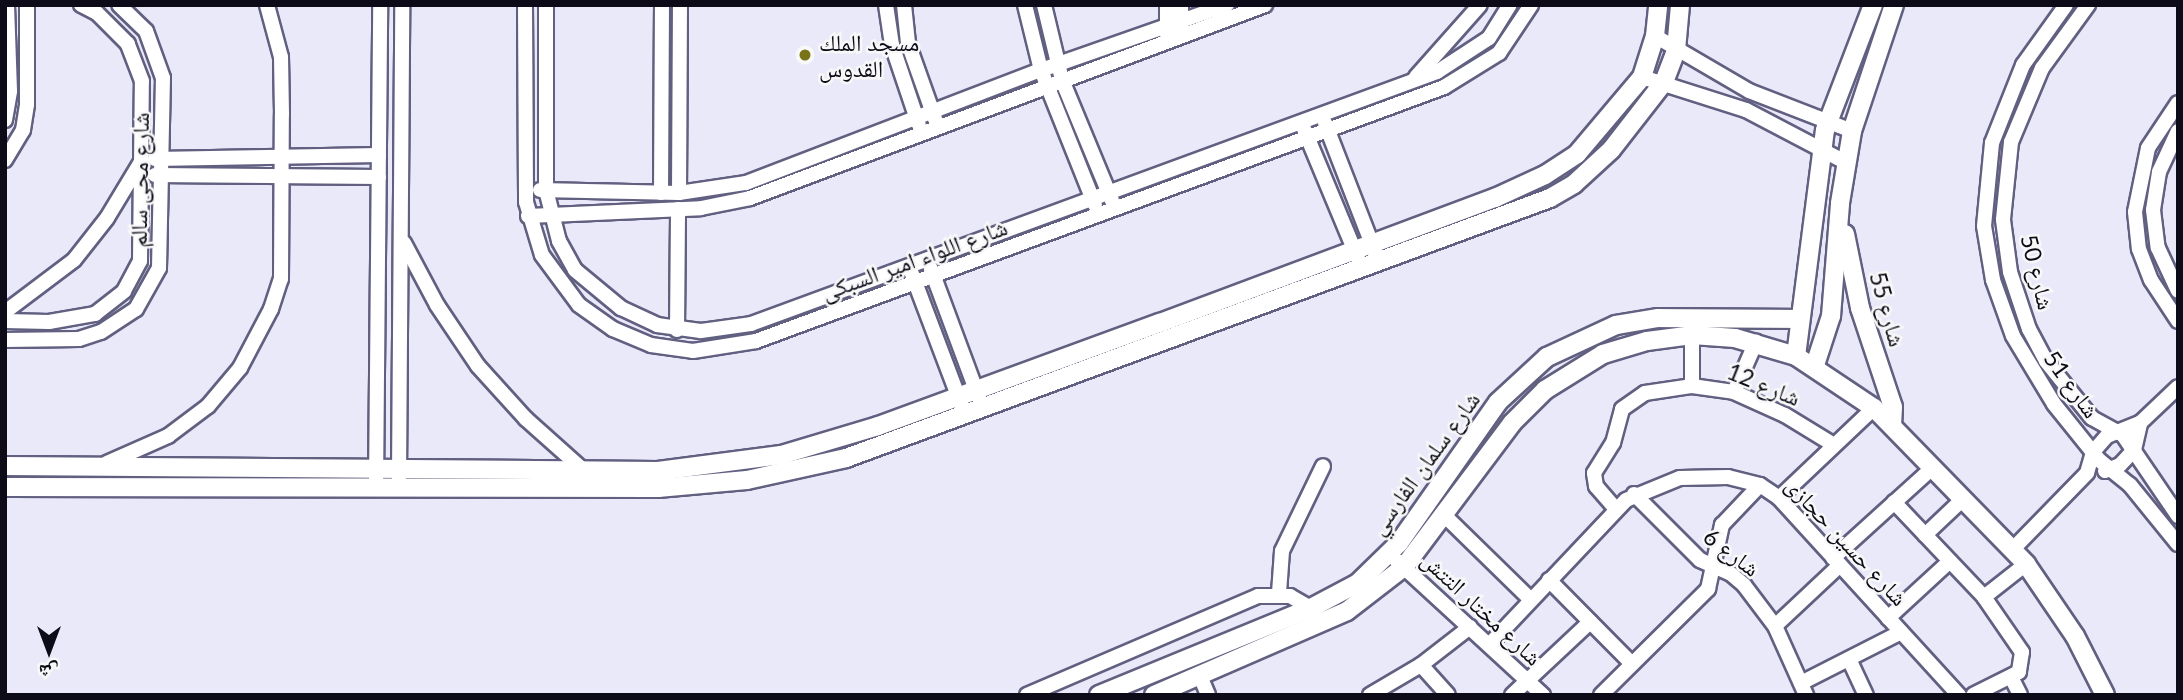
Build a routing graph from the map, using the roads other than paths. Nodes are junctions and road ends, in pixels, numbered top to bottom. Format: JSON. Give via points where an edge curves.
{"nodes":[{"id":1,"x":7,"y":5,"type":"edge"},
{"id":2,"x":27,"y":5,"type":"edge"},
{"id":3,"x":80,"y":5,"type":"edge"},
{"id":4,"x":119,"y":5,"type":"edge"},
{"id":5,"x":267,"y":5,"type":"edge"},
{"id":6,"x":380,"y":5,"type":"edge"},
{"id":7,"x":402,"y":5,"type":"edge"},
{"id":8,"x":525,"y":5,"type":"edge"},
{"id":9,"x":545,"y":5,"type":"edge"},
{"id":10,"x":662,"y":5,"type":"edge"},
{"id":11,"x":680,"y":5,"type":"edge"},
{"id":12,"x":886,"y":5,"type":"edge"},
{"id":13,"x":904,"y":5,"type":"edge"},
{"id":14,"x":1025,"y":5,"type":"edge"},
{"id":15,"x":1044,"y":5,"type":"edge"},
{"id":16,"x":1167,"y":5,"type":"edge"},
{"id":17,"x":1181,"y":5,"type":"edge"},
{"id":18,"x":1227,"y":5,"type":"edge"},
{"id":19,"x":1265,"y":5,"type":"edge"},
{"id":20,"x":1480,"y":5,"type":"edge"},
{"id":21,"x":1510,"y":5,"type":"edge"},
{"id":22,"x":1531,"y":5,"type":"edge"},
{"id":23,"x":1658,"y":5,"type":"edge"},
{"id":24,"x":1680,"y":5,"type":"edge"},
{"id":25,"x":1873,"y":5,"type":"edge"},
{"id":26,"x":1894,"y":5,"type":"edge"},
{"id":27,"x":2066,"y":5,"type":"edge"},
{"id":28,"x":2088,"y":5,"type":"edge"},
{"id":29,"x":2046,"y":30,"type":"junction"},
{"id":30,"x":1174,"y":32,"type":"junction"},
{"id":31,"x":1655,"y":36,"type":"junction"},
{"id":32,"x":2059,"y":40,"type":"junction"},
{"id":33,"x":1676,"y":50,"type":"junction"},
{"id":34,"x":1057,"y":65,"type":"junction"},
{"id":35,"x":1041,"y":70,"type":"junction"},
{"id":36,"x":1642,"y":77,"type":"junction"},
{"id":37,"x":1413,"y":79,"type":"junction"},
{"id":38,"x":1062,"y":80,"type":"junction"},
{"id":39,"x":1664,"y":82,"type":"junction"},
{"id":40,"x":1047,"y":86,"type":"junction"},
{"id":41,"x":2178,"y":103,"type":"edge"},
{"id":42,"x":932,"y":112,"type":"junction"},
{"id":43,"x":1321,"y":114,"type":"junction"},
{"id":44,"x":916,"y":118,"type":"junction"},
{"id":45,"x":5,"y":120,"type":"edge"},
{"id":46,"x":1301,"y":121,"type":"junction"},
{"id":47,"x":1827,"y":123,"type":"junction"},
{"id":48,"x":937,"y":127,"type":"junction"},
{"id":49,"x":1328,"y":131,"type":"junction"},
{"id":50,"x":1852,"y":131,"type":"junction"},
{"id":51,"x":2178,"y":131,"type":"edge"},
{"id":52,"x":922,"y":133,"type":"junction"},
{"id":53,"x":1308,"y":138,"type":"junction"},
{"id":54,"x":1823,"y":148,"type":"junction"},
{"id":55,"x":2148,"y":148,"type":"junction"},
{"id":56,"x":2165,"y":154,"type":"junction"},
{"id":57,"x":379,"y":155,"type":"junction"},
{"id":58,"x":282,"y":157,"type":"junction"},
{"id":59,"x":143,"y":159,"type":"junction"},
{"id":60,"x":162,"y":159,"type":"junction"},
{"id":61,"x":5,"y":160,"type":"edge"},
{"id":62,"x":1846,"y":163,"type":"junction"},
{"id":63,"x":143,"y":175,"type":"junction"},
{"id":64,"x":162,"y":175,"type":"junction"},
{"id":65,"x":282,"y":176,"type":"junction"},
{"id":66,"x":379,"y":177,"type":"junction"},
{"id":67,"x":526,"y":189,"type":"junction"},
{"id":68,"x":546,"y":190,"type":"junction"},
{"id":69,"x":661,"y":193,"type":"junction"},
{"id":70,"x":679,"y":193,"type":"junction"},
{"id":71,"x":1109,"y":193,"type":"junction"},
{"id":72,"x":1092,"y":198,"type":"junction"},
{"id":73,"x":1840,"y":203,"type":"junction"},
{"id":74,"x":678,"y":209,"type":"junction"},
{"id":75,"x":1116,"y":209,"type":"junction"},
{"id":76,"x":551,"y":214,"type":"junction"},
{"id":77,"x":528,"y":215,"type":"junction"},
{"id":78,"x":1099,"y":215,"type":"junction"},
{"id":79,"x":402,"y":239,"type":"junction"},
{"id":80,"x":1373,"y":244,"type":"junction"},
{"id":81,"x":1355,"y":251,"type":"junction"},
{"id":82,"x":927,"y":259,"type":"junction"},
{"id":83,"x":1379,"y":262,"type":"junction"},
{"id":84,"x":1990,"y":264,"type":"joint"},
{"id":85,"x":909,"y":267,"type":"junction"},
{"id":86,"x":1362,"y":268,"type":"junction"},
{"id":87,"x":934,"y":276,"type":"junction"},
{"id":88,"x":915,"y":283,"type":"junction"},
{"id":89,"x":2178,"y":290,"type":"edge"},
{"id":90,"x":5,"y":312,"type":"edge"},
{"id":91,"x":1799,"y":319,"type":"junction"},
{"id":92,"x":5,"y":321,"type":"edge"},
{"id":93,"x":2178,"y":321,"type":"edge"},
{"id":94,"x":677,"y":330,"type":"junction"},
{"id":95,"x":1692,"y":335,"type":"junction"},
{"id":96,"x":5,"y":340,"type":"edge"},
{"id":97,"x":1756,"y":342,"type":"junction"},
{"id":98,"x":1796,"y":356,"type":"junction"},
{"id":99,"x":1815,"y":365,"type":"junction"},
{"id":100,"x":1692,"y":386,"type":"junction"},
{"id":101,"x":2178,"y":387,"type":"edge"},
{"id":102,"x":976,"y":390,"type":"junction"},
{"id":103,"x":1734,"y":392,"type":"junction"},
{"id":104,"x":958,"y":397,"type":"junction"},
{"id":105,"x":1874,"y":408,"type":"junction"},
{"id":106,"x":983,"y":409,"type":"junction"},
{"id":107,"x":965,"y":416,"type":"junction"},
{"id":108,"x":2140,"y":423,"type":"junction"},
{"id":109,"x":1892,"y":425,"type":"junction"},
{"id":110,"x":2115,"y":430,"type":"junction"},
{"id":111,"x":1834,"y":445,"type":"junction"},
{"id":112,"x":2134,"y":450,"type":"junction"},
{"id":113,"x":2094,"y":452,"type":"junction"},
{"id":114,"x":100,"y":465,"type":"junction"},
{"id":115,"x":5,"y":466,"type":"edge"},
{"id":116,"x":1323,"y":466,"type":"dead end"},
{"id":117,"x":376,"y":468,"type":"junction"},
{"id":118,"x":399,"y":468,"type":"junction"},
{"id":119,"x":581,"y":468,"type":"junction"},
{"id":120,"x":1930,"y":469,"type":"junction"},
{"id":121,"x":2112,"y":469,"type":"junction"},
{"id":122,"x":2087,"y":473,"type":"junction"},
{"id":123,"x":1760,"y":485,"type":"junction"},
{"id":124,"x":5,"y":487,"type":"edge"},
{"id":125,"x":376,"y":489,"type":"junction"},
{"id":126,"x":399,"y":489,"type":"junction"},
{"id":127,"x":1634,"y":494,"type":"junction"},
{"id":128,"x":1779,"y":498,"type":"junction"},
{"id":129,"x":1962,"y":500,"type":"junction"},
{"id":130,"x":1894,"y":502,"type":"junction"},
{"id":131,"x":1615,"y":509,"type":"junction"},
{"id":132,"x":1443,"y":514,"type":"junction"},
{"id":133,"x":2178,"y":516,"type":"edge"},
{"id":134,"x":1925,"y":535,"type":"junction"},
{"id":135,"x":2178,"y":544,"type":"edge"},
{"id":136,"x":2013,"y":549,"type":"junction"},
{"id":137,"x":1390,"y":554,"type":"junction"},
{"id":138,"x":1837,"y":561,"type":"junction"},
{"id":139,"x":1950,"y":561,"type":"junction"},
{"id":140,"x":2026,"y":564,"type":"junction"},
{"id":141,"x":1404,"y":567,"type":"junction"},
{"id":142,"x":1714,"y":567,"type":"junction"},
{"id":143,"x":1549,"y":580,"type":"junction"},
{"id":144,"x":1279,"y":593,"type":"junction"},
{"id":145,"x":1984,"y":597,"type":"junction"},
{"id":146,"x":1530,"y":599,"type":"junction"},
{"id":147,"x":1311,"y":608,"type":"junction"},
{"id":148,"x":1888,"y":618,"type":"junction"},
{"id":149,"x":1590,"y":622,"type":"junction"},
{"id":150,"x":1774,"y":626,"type":"junction"},
{"id":151,"x":1470,"y":627,"type":"junction"},
{"id":152,"x":1901,"y":632,"type":"junction"},
{"id":153,"x":1489,"y":645,"type":"junction"},
{"id":154,"x":1849,"y":659,"type":"junction"},
{"id":155,"x":1632,"y":664,"type":"junction"},
{"id":156,"x":1421,"y":665,"type":"junction"},
{"id":157,"x":1200,"y":676,"type":"junction"},
{"id":158,"x":2011,"y":677,"type":"junction"},
{"id":159,"x":1527,"y":681,"type":"junction"},
{"id":160,"x":1804,"y":689,"type":"edge"},
{"id":161,"x":1377,"y":693,"type":"edge"},
{"id":162,"x":1027,"y":695,"type":"edge"},
{"id":163,"x":1099,"y":695,"type":"edge"},
{"id":164,"x":1154,"y":695,"type":"edge"},
{"id":165,"x":1208,"y":695,"type":"edge"},
{"id":166,"x":1448,"y":695,"type":"edge"},
{"id":167,"x":1512,"y":695,"type":"edge"},
{"id":168,"x":1543,"y":695,"type":"edge"},
{"id":169,"x":1601,"y":695,"type":"edge"},
{"id":170,"x":1866,"y":695,"type":"edge"},
{"id":171,"x":1959,"y":695,"type":"edge"},
{"id":172,"x":1973,"y":695,"type":"edge"},
{"id":173,"x":2020,"y":695,"type":"edge"},
{"id":174,"x":2105,"y":695,"type":"edge"}],
"edges":[{"from":1,"to":45,"type":"street","via":[[10,91]]},
{"from":2,"to":61,"type":"street","via":[[27,104],[23,130]]},
{"from":3,"to":59,"type":"street","name":"شارع محى سالم","via":[[116,29],[137,62],[142,81]]},
{"from":4,"to":60,"type":"street","name":"شارع محى سالم","via":[[146,31],[158,53],[163,78]]},
{"from":5,"to":58,"type":"street","via":[[281,57]]},
{"from":6,"to":57,"type":"street"},
{"from":7,"to":79,"type":"street"},
{"from":8,"to":67,"type":"street","name":"شارع اللواء امير السبكى"},
{"from":9,"to":68,"type":"street","name":"شارع اللواء امير السبكى"},
{"from":10,"to":69,"type":"street"},
{"from":11,"to":70,"type":"street"},
{"from":12,"to":44,"type":"street","via":[[892,45]]},
{"from":13,"to":42,"type":"street","via":[[908,43]]},
{"from":14,"to":35,"type":"street"},
{"from":15,"to":34,"type":"street"},
{"from":16,"to":30,"type":"street"},
{"from":17,"to":30,"type":"street"},
{"from":18,"to":30,"type":"street"},
{"from":19,"to":30,"type":"street"},
{"from":20,"to":37,"type":"street"},
{"from":21,"to":37,"type":"street","name":"شارع اللواء امير السبكى","via":[[1489,38],[1471,52]]},
{"from":22,"to":49,"type":"street","name":"شارع اللواء امير السبكى","via":[[1499,53],[1464,78]]},
{"from":23,"to":31,"type":"street"},
{"from":24,"to":33,"type":"street"},
{"from":25,"to":47,"type":"street"},
{"from":26,"to":50,"type":"street"},
{"from":27,"to":29,"type":"street","name":"شارع 50"},
{"from":28,"to":32,"type":"street","name":"شارع 50"},
{"from":29,"to":32,"type":"street"},
{"from":29,"to":84,"type":"street","name":"شارع 50","via":[[2023,65],[1992,143],[1984,226]]},
{"from":30,"to":34,"type":"street"},
{"from":30,"to":38,"type":"street"},
{"from":31,"to":33,"type":"street"},
{"from":31,"to":36,"type":"street"},
{"from":32,"to":110,"type":"street","name":"شارع 50","via":[[2024,104],[2011,142],[2004,180],[2008,259],[2015,295],[2046,361],[2092,418]]},
{"from":33,"to":39,"type":"street"},
{"from":33,"to":47,"type":"street","via":[[1749,91]]},
{"from":34,"to":35,"type":"street"},
{"from":34,"to":38,"type":"street"},
{"from":35,"to":40,"type":"street"},
{"from":35,"to":42,"type":"street"},
{"from":36,"to":39,"type":"street"},
{"from":36,"to":80,"type":"street","via":[[1577,154],[1545,175]]},
{"from":37,"to":43,"type":"street","name":"شارع اللواء امير السبكى"},
{"from":38,"to":40,"type":"street"},
{"from":38,"to":71,"type":"street"},
{"from":39,"to":54,"type":"street","via":[[1746,110]]},
{"from":39,"to":83,"type":"street","via":[[1632,127],[1574,184],[1550,198]]},
{"from":40,"to":48,"type":"street"},
{"from":40,"to":72,"type":"street"},
{"from":41,"to":55,"type":"street"},
{"from":42,"to":44,"type":"street"},
{"from":42,"to":48,"type":"street"},
{"from":43,"to":46,"type":"street","name":"شارع اللواء امير السبكى"},
{"from":43,"to":49,"type":"street"},
{"from":44,"to":52,"type":"street"},
{"from":44,"to":70,"type":"street","via":[[746,183]]},
{"from":46,"to":53,"type":"street"},
{"from":46,"to":71,"type":"street","name":"شارع اللواء امير السبكى"},
{"from":47,"to":50,"type":"street"},
{"from":47,"to":54,"type":"street"},
{"from":48,"to":52,"type":"street"},
{"from":49,"to":53,"type":"street","name":"شارع اللواء امير السبكى"},
{"from":49,"to":80,"type":"street"},
{"from":50,"to":62,"type":"street"},
{"from":51,"to":56,"type":"street"},
{"from":52,"to":74,"type":"street","via":[[750,198]]},
{"from":53,"to":75,"type":"street","name":"شارع اللواء امير السبكى"},
{"from":53,"to":81,"type":"street"},
{"from":54,"to":62,"type":"street"},
{"from":54,"to":91,"type":"street"},
{"from":55,"to":56,"type":"street"},
{"from":55,"to":93,"type":"street","via":[[2137,190],[2139,249],[2151,280]]},
{"from":56,"to":89,"type":"street","via":[[2154,191],[2154,229]]},
{"from":57,"to":58,"type":"street"},
{"from":57,"to":66,"type":"street"},
{"from":58,"to":60,"type":"street"},
{"from":58,"to":65,"type":"street"},
{"from":59,"to":60,"type":"street"},
{"from":59,"to":63,"type":"street","name":"شارع محى سالم"},
{"from":59,"to":90,"type":"street","via":[[107,218],[74,260]]},
{"from":60,"to":64,"type":"street","name":"شارع محى سالم"},
{"from":62,"to":73,"type":"street"},
{"from":63,"to":64,"type":"street"},
{"from":63,"to":92,"type":"street","name":"شارع محى سالم","via":[[140,261],[124,291],[95,314],[76,319]]},
{"from":64,"to":65,"type":"street"},
{"from":64,"to":96,"type":"street","name":"شارع محى سالم","via":[[159,268],[136,309],[101,332],[79,338]]},
{"from":65,"to":66,"type":"street"},
{"from":65,"to":114,"type":"street","via":[[281,279],[263,328],[240,368],[189,422],[146,448]]},
{"from":66,"to":117,"type":"street"},
{"from":67,"to":68,"type":"street"},
{"from":67,"to":77,"type":"street","name":"شارع اللواء امير السبكى"},
{"from":68,"to":69,"type":"street"},
{"from":68,"to":76,"type":"street","name":"شارع اللواء امير السبكى"},
{"from":69,"to":70,"type":"street"},
{"from":71,"to":72,"type":"street","name":"شارع اللواء امير السبكى"},
{"from":71,"to":75,"type":"street"},
{"from":72,"to":78,"type":"street"},
{"from":72,"to":82,"type":"street","name":"شارع اللواء امير السبكى"},
{"from":73,"to":99,"type":"street","via":[[1831,316]]},
{"from":73,"to":109,"type":"street","name":"شارع 55","via":[[1860,307],[1893,407]]},
{"from":74,"to":76,"type":"street"},
{"from":74,"to":94,"type":"street"},
{"from":75,"to":78,"type":"street","name":"شارع اللواء امير السبكى"},
{"from":76,"to":77,"type":"street"},
{"from":76,"to":94,"type":"street","name":"شارع اللواء امير السبكى","via":[[566,256],[589,284],[630,313]]},
{"from":77,"to":88,"type":"street","name":"شارع اللواء امير السبكى","via":[[552,273],[579,304],[613,329],[670,349],[714,350],[746,344]]},
{"from":78,"to":87,"type":"street","name":"شارع اللواء امير السبكى"},
{"from":79,"to":118,"type":"street"},
{"from":79,"to":119,"type":"street","via":[[437,306],[478,366],[526,419]]},
{"from":80,"to":81,"type":"street"},
{"from":80,"to":83,"type":"street"},
{"from":81,"to":86,"type":"street"},
{"from":81,"to":102,"type":"street"},
{"from":82,"to":85,"type":"street","name":"شارع اللواء امير السبكى"},
{"from":82,"to":87,"type":"street"},
{"from":83,"to":86,"type":"street"},
{"from":84,"to":113,"type":"street","name":"شارع 51","via":[[1999,303],[2030,368]]},
{"from":85,"to":88,"type":"street"},
{"from":85,"to":94,"type":"street","name":"شارع اللواء امير السبكى","via":[[751,324]]},
{"from":86,"to":106,"type":"street"},
{"from":87,"to":88,"type":"street","name":"شارع اللواء امير السبكى"},
{"from":87,"to":102,"type":"street"},
{"from":88,"to":104,"type":"street"},
{"from":91,"to":98,"type":"street"},
{"from":91,"to":137,"type":"street","name":"شارع سلمان الفارسي","via":[[1658,318],[1616,325],[1547,357],[1498,402]]},
{"from":95,"to":97,"type":"street","name":"شارع سلمان الفارسي"},
{"from":95,"to":100,"type":"street"},
{"from":95,"to":132,"type":"street","name":"شارع سلمان الفارسي","via":[[1625,346],[1563,376],[1528,405]]},
{"from":97,"to":98,"type":"street","name":"شارع سلمان الفارسي"},
{"from":97,"to":103,"type":"street"},
{"from":98,"to":99,"type":"street","name":"شارع سلمان الفارسي"},
{"from":99,"to":105,"type":"street","name":"شارع سلمان الفارسي"},
{"from":100,"to":103,"type":"street","name":"شارع 12"},
{"from":100,"to":131,"type":"street","name":"شارع 12","via":[[1646,393],[1622,409],[1613,443],[1594,473],[1596,486]]},
{"from":101,"to":108,"type":"street","name":"شارع 51"},
{"from":102,"to":104,"type":"street"},
{"from":102,"to":106,"type":"street"},
{"from":103,"to":111,"type":"street","name":"شارع 12","via":[[1785,415]]},
{"from":104,"to":107,"type":"street"},
{"from":104,"to":119,"type":"street","via":[[782,454],[658,471]]},
{"from":105,"to":109,"type":"street","name":"شارع سلمان الفارسي"},
{"from":105,"to":111,"type":"street"},
{"from":106,"to":107,"type":"street"},
{"from":107,"to":126,"type":"street","via":[[846,457],[747,480],[658,488]]},
{"from":108,"to":110,"type":"street","name":"شارع 51"},
{"from":108,"to":112,"type":"street"},
{"from":109,"to":120,"type":"street","name":"شارع سلمان الفارسي"},
{"from":110,"to":112,"type":"street","name":"شارع 50"},
{"from":110,"to":113,"type":"street","name":"شارع 51"},
{"from":111,"to":128,"type":"street"},
{"from":112,"to":121,"type":"street"},
{"from":112,"to":133,"type":"street","name":"شارع 50","via":[[2143,470]]},
{"from":113,"to":121,"type":"street","name":"شارع 51"},
{"from":113,"to":122,"type":"street","name":"شارع 51"},
{"from":114,"to":115,"type":"street"},
{"from":114,"to":117,"type":"street"},
{"from":116,"to":144,"type":"street","via":[[1282,551]]},
{"from":117,"to":118,"type":"street"},
{"from":117,"to":125,"type":"street"},
{"from":118,"to":119,"type":"street"},
{"from":118,"to":126,"type":"street"},
{"from":120,"to":129,"type":"street","name":"شارع سلمان الفارسي"},
{"from":120,"to":130,"type":"street"},
{"from":121,"to":122,"type":"street"},
{"from":121,"to":135,"type":"street","name":"شارع 51"},
{"from":122,"to":136,"type":"street","name":"شارع 51"},
{"from":123,"to":127,"type":"street","name":"شارع حسين حجازى","via":[[1696,476]]},
{"from":123,"to":128,"type":"street","name":"شارع حسين حجازى"},
{"from":123,"to":142,"type":"street","via":[[1722,524]]},
{"from":124,"to":125,"type":"street"},
{"from":125,"to":126,"type":"street"},
{"from":127,"to":131,"type":"street","name":"شارع حسين حجازى"},
{"from":127,"to":142,"type":"street","name":"شارع 6","via":[[1700,560]]},
{"from":128,"to":138,"type":"street","name":"شارع حسين حجازى"},
{"from":129,"to":134,"type":"street"},
{"from":129,"to":136,"type":"street","name":"شارع سلمان الفارسي"},
{"from":130,"to":134,"type":"street"},
{"from":130,"to":138,"type":"street"},
{"from":131,"to":143,"type":"street","name":"شارع حسين حجازى"},
{"from":132,"to":141,"type":"street","name":"شارع سلمان الفارسي"},
{"from":132,"to":146,"type":"street"},
{"from":134,"to":139,"type":"street"},
{"from":136,"to":140,"type":"street","name":"شارع سلمان الفارسي"},
{"from":137,"to":141,"type":"street","name":"شارع مختار التتش"},
{"from":137,"to":147,"type":"street","name":"شارع سلمان الفارسي","via":[[1358,583]]},
{"from":138,"to":148,"type":"street","name":"شارع حسين حجازى"},
{"from":138,"to":150,"type":"street"},
{"from":139,"to":145,"type":"street"},
{"from":139,"to":148,"type":"street"},
{"from":140,"to":145,"type":"street"},
{"from":140,"to":174,"type":"street","name":"شارع سلمان الفارسي","via":[[2070,627]]},
{"from":141,"to":151,"type":"street","name":"شارع مختار التتش"},
{"from":141,"to":157,"type":"street","name":"شارع سلمان الفارسي","via":[[1326,622]]},
{"from":142,"to":150,"type":"street","name":"شارع 6","via":[[1744,585]]},
{"from":142,"to":155,"type":"street","via":[[1708,589]]},
{"from":143,"to":146,"type":"street","name":"شارع حسين حجازى"},
{"from":143,"to":149,"type":"street"},
{"from":144,"to":147,"type":"street"},
{"from":144,"to":162,"type":"street","via":[[1258,596]]},
{"from":145,"to":158,"type":"street","via":[[2022,652],[2023,666]]},
{"from":146,"to":153,"type":"street","name":"شارع حسين حجازى"},
{"from":147,"to":163,"type":"street","name":"شارع سلمان الفارسي"},
{"from":148,"to":152,"type":"street","name":"شارع حسين حجازى"},
{"from":149,"to":155,"type":"street"},
{"from":149,"to":159,"type":"street"},
{"from":150,"to":160,"type":"street","name":"شارع 6"},
{"from":151,"to":153,"type":"street","name":"شارع مختار التتش"},
{"from":151,"to":156,"type":"street"},
{"from":152,"to":154,"type":"street"},
{"from":152,"to":171,"type":"street","name":"شارع حسين حجازى"},
{"from":153,"to":159,"type":"street","name":"شارع مختار التتش"},
{"from":154,"to":160,"type":"street"},
{"from":154,"to":170,"type":"street"},
{"from":155,"to":169,"type":"street"},
{"from":156,"to":161,"type":"street"},
{"from":156,"to":166,"type":"street"},
{"from":157,"to":164,"type":"street","name":"شارع سلمان الفارسي"},
{"from":157,"to":165,"type":"street"},
{"from":158,"to":172,"type":"street"},
{"from":158,"to":173,"type":"street"},
{"from":159,"to":167,"type":"street"},
{"from":159,"to":168,"type":"street","name":"شارع مختار التتش"}]}
